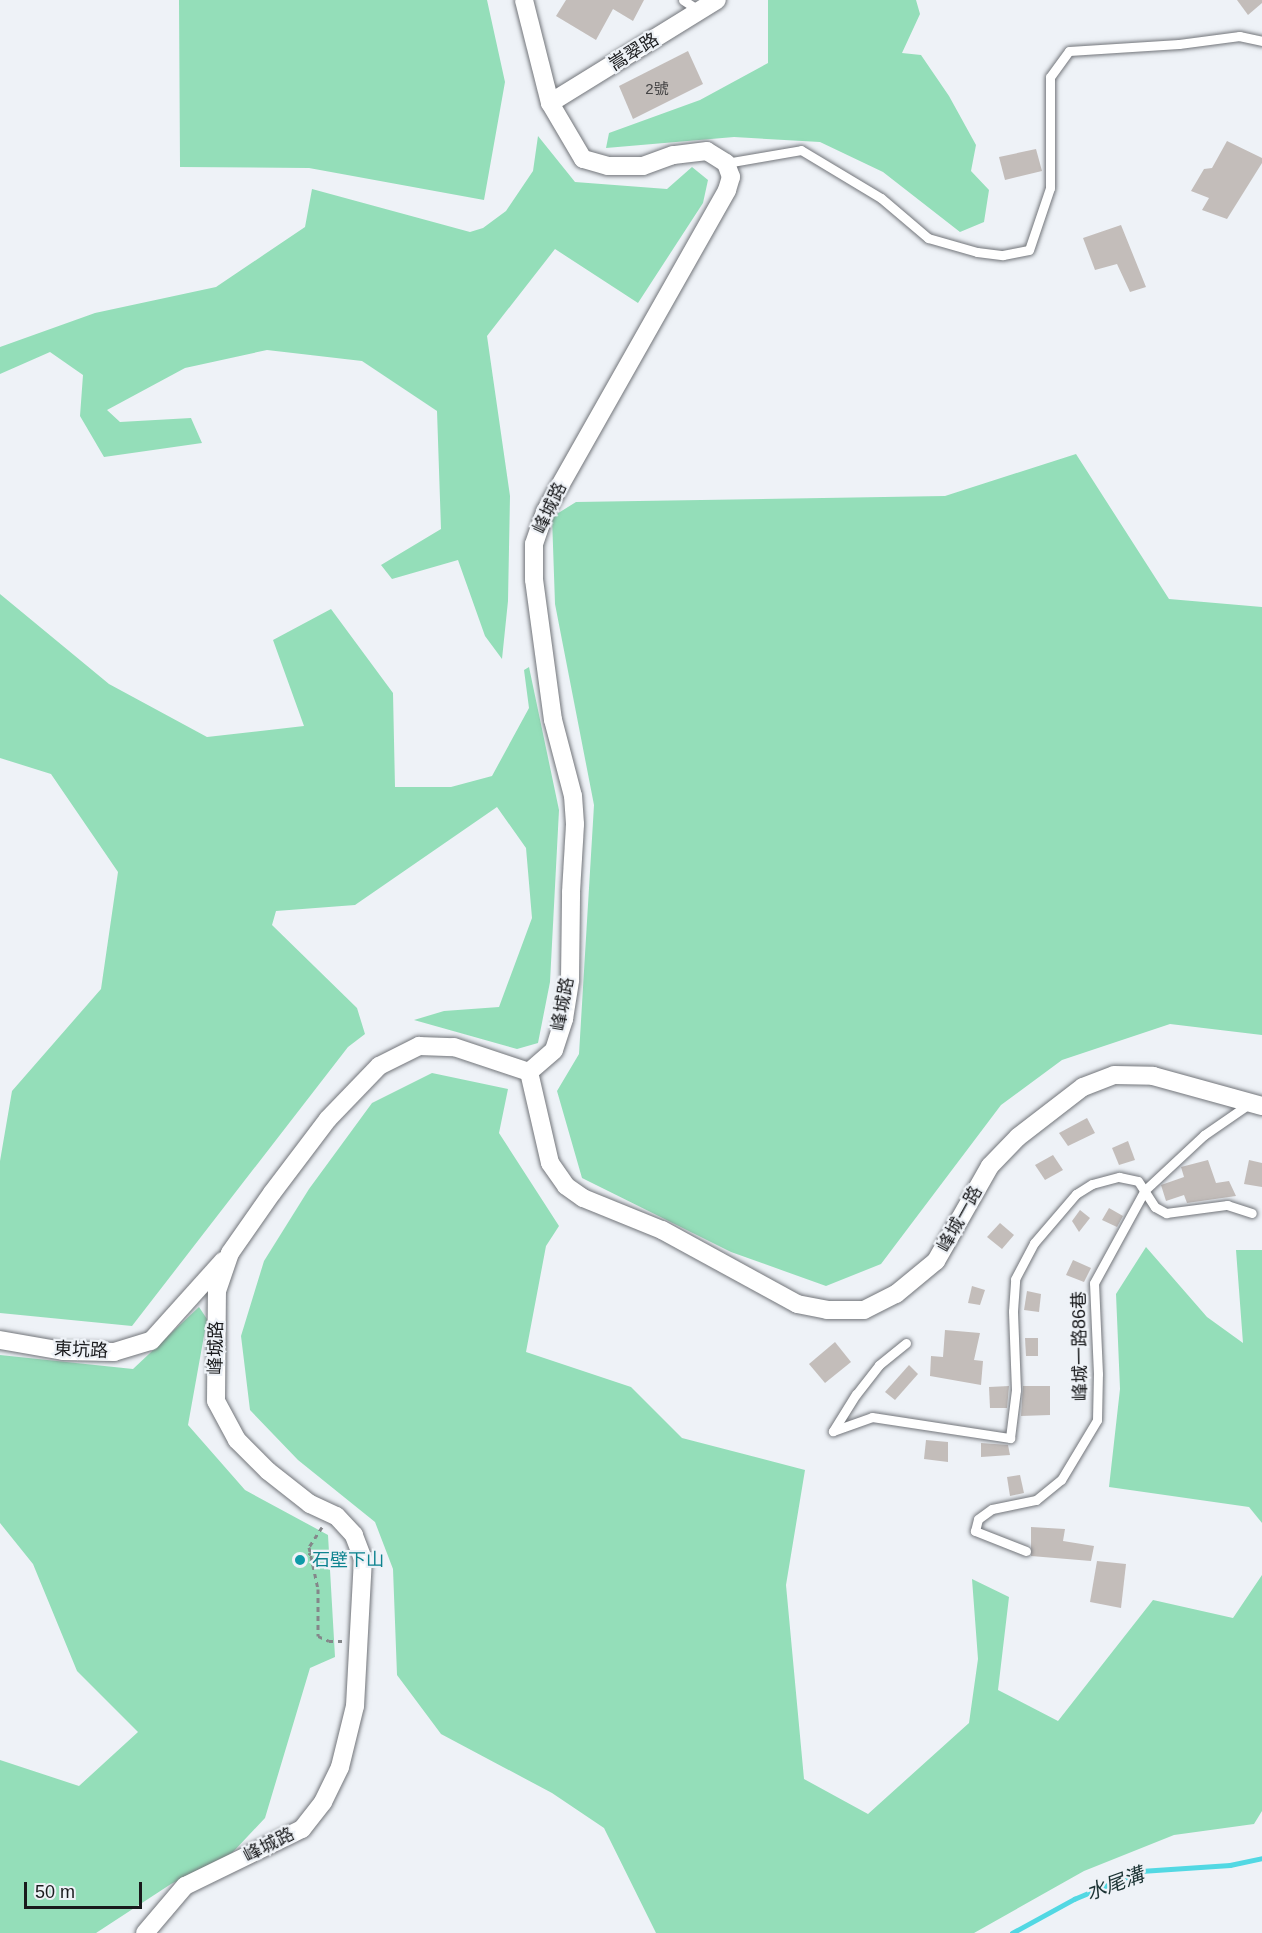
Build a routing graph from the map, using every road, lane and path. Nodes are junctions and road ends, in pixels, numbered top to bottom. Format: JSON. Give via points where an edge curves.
{"nodes":[{"id":1,"x":524,"y":0,"type":"edge"},
{"id":2,"x":683,"y":0,"type":"edge"},
{"id":3,"x":717,"y":0,"type":"edge"},
{"id":4,"x":700,"y":11,"type":"junction"},
{"id":5,"x":1262,"y":41,"type":"edge"},
{"id":6,"x":550,"y":103,"type":"junction"},
{"id":7,"x":726,"y":163,"type":"junction"},
{"id":8,"x":529,"y":1072,"type":"junction"},
{"id":9,"x":1256,"y":1104,"type":"edge"},
{"id":10,"x":1145,"y":1190,"type":"junction"},
{"id":11,"x":1252,"y":1214,"type":"dead end"},
{"id":12,"x":230,"y":1253,"type":"junction"},
{"id":13,"x":0,"y":1340,"type":"edge"},
{"id":14,"x":906,"y":1343,"type":"dead end"},
{"id":15,"x":336,"y":1516,"type":"junction"},
{"id":16,"x":1026,"y":1551,"type":"dead end"},
{"id":17,"x":311,"y":1553,"type":"junction"},
{"id":18,"x":301,"y":1559,"type":"dead end"},
{"id":19,"x":359,"y":1636,"type":"junction"},
{"id":20,"x":145,"y":1933,"type":"edge"}],
"edges":[{"from":1,"to":6,"type":"street"},
{"from":2,"to":4,"type":"lane"},
{"from":3,"to":4,"type":"street","name":"嵩翠路"},
{"from":4,"to":6,"type":"street","name":"嵩翠路"},
{"from":5,"to":7,"type":"lane","via":[[1239,36],[1070,51],[1050,77],[1050,188],[1029,250],[1003,255],[977,252],[928,237],[881,198],[801,150]]},
{"from":6,"to":7,"type":"street","via":[[583,159],[608,166],[642,166],[673,155],[707,151]]},
{"from":7,"to":8,"type":"street","name":"峰城路","via":[[731,177],[727,190],[550,502],[534,544],[534,580],[550,698],[573,796],[575,824],[570,980],[564,1019],[554,1050]]},
{"from":8,"to":9,"type":"street","name":"峰城一路","via":[[550,1163],[566,1186],[583,1198],[662,1230],[797,1304],[827,1310],[864,1310],[896,1294],[936,1261],[990,1166],[1018,1137],[1083,1088],[1114,1075],[1153,1076]]},
{"from":8,"to":12,"type":"street","name":"峰城路","via":[[454,1047],[419,1046],[379,1066],[328,1119]]},
{"from":9,"to":10,"type":"lane","name":"峰城一路86巷","via":[[1204,1135]]},
{"from":10,"to":11,"type":"lane","via":[[1155,1207],[1166,1214],[1227,1205]]},
{"from":10,"to":14,"type":"lane","via":[[1138,1181],[1119,1177],[1092,1184],[1076,1194],[1034,1243],[1015,1279],[1016,1390],[1010,1438],[872,1417],[833,1431],[879,1365]]},
{"from":10,"to":16,"type":"lane","name":"峰城一路86巷","via":[[1094,1283],[1097,1420],[1062,1480],[1036,1500],[992,1509],[978,1519],[975,1531]]},
{"from":12,"to":13,"type":"street","name":"東坑路","via":[[151,1341],[114,1352],[63,1351]]},
{"from":12,"to":15,"type":"street","name":"峰城路","via":[[217,1291],[216,1401],[237,1440],[268,1471],[310,1504]]},
{"from":15,"to":17,"type":"path","via":[[314,1538],[309,1547]]},
{"from":15,"to":19,"type":"street","name":"峰城路","via":[[354,1535],[363,1559]]},
{"from":17,"to":18,"type":"path"},
{"from":17,"to":19,"type":"path","via":[[318,1589],[318,1636],[338,1641]]},
{"from":19,"to":20,"type":"street","name":"峰城路","via":[[355,1706],[340,1767],[323,1802],[302,1828],[185,1886]]}]}
